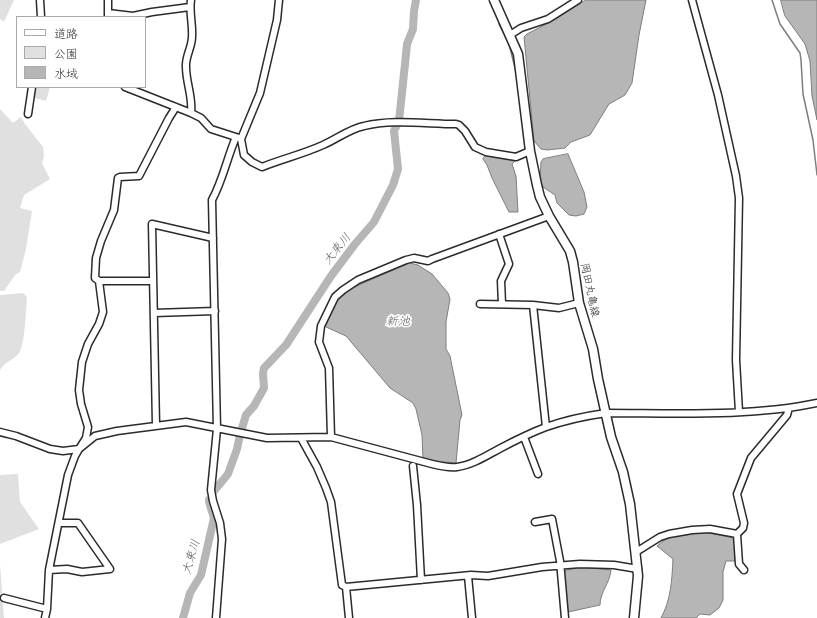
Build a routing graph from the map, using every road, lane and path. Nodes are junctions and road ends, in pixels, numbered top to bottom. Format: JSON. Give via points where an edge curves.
{"nodes":[{"id":1,"x":40,"y":0,"type":"edge"},
{"id":2,"x":108,"y":0,"type":"edge"},
{"id":3,"x":191,"y":0,"type":"edge"},
{"id":4,"x":279,"y":0,"type":"edge"},
{"id":5,"x":494,"y":0,"type":"edge"},
{"id":6,"x":578,"y":0,"type":"edge"},
{"id":7,"x":692,"y":0,"type":"edge"},
{"id":8,"x":190,"y":7,"type":"junction"},
{"id":9,"x":108,"y":15,"type":"edge"},
{"id":10,"x":41,"y":16,"type":"edge"},
{"id":11,"x":510,"y":35,"type":"junction"},
{"id":12,"x":32,"y":88,"type":"edge"},
{"id":13,"x":128,"y":88,"type":"edge"},
{"id":14,"x":176,"y":107,"type":"junction"},
{"id":15,"x":191,"y":113,"type":"junction"},
{"id":16,"x":28,"y":114,"type":"dead end"},
{"id":17,"x":239,"y":138,"type":"junction"},
{"id":18,"x":530,"y":151,"type":"junction"},
{"id":19,"x":549,"y":216,"type":"junction"},
{"id":20,"x":499,"y":234,"type":"junction"},
{"id":21,"x":213,"y":238,"type":"junction"},
{"id":22,"x":99,"y":281,"type":"junction"},
{"id":23,"x":153,"y":281,"type":"junction"},
{"id":24,"x":579,"y":303,"type":"junction"},
{"id":25,"x":480,"y":304,"type":"dead end"},
{"id":26,"x":502,"y":304,"type":"junction"},
{"id":27,"x":532,"y":305,"type":"junction"},
{"id":28,"x":215,"y":311,"type":"junction"},
{"id":29,"x":154,"y":313,"type":"junction"},
{"id":30,"x":817,"y":403,"type":"edge"},
{"id":31,"x":790,"y":408,"type":"junction"},
{"id":32,"x":739,"y":412,"type":"junction"},
{"id":33,"x":606,"y":413,"type":"junction"},
{"id":34,"x":156,"y":425,"type":"junction"},
{"id":35,"x":546,"y":427,"type":"junction"},
{"id":36,"x":217,"y":429,"type":"junction"},
{"id":37,"x":0,"y":432,"type":"edge"},
{"id":38,"x":330,"y":437,"type":"junction"},
{"id":39,"x":524,"y":437,"type":"junction"},
{"id":40,"x":301,"y":438,"type":"junction"},
{"id":41,"x":79,"y":449,"type":"junction"},
{"id":42,"x":413,"y":466,"type":"dead end"},
{"id":43,"x":538,"y":474,"type":"dead end"},
{"id":44,"x":535,"y":522,"type":"dead end"},
{"id":45,"x":59,"y":523,"type":"junction"},
{"id":46,"x":737,"y":534,"type":"junction"},
{"id":47,"x":636,"y":552,"type":"junction"},
{"id":48,"x":560,"y":566,"type":"junction"},
{"id":49,"x":638,"y":569,"type":"junction"},
{"id":50,"x":49,"y":570,"type":"junction"},
{"id":51,"x":744,"y":570,"type":"dead end"},
{"id":52,"x":468,"y":576,"type":"junction"},
{"id":53,"x":421,"y":580,"type":"junction"},
{"id":54,"x":346,"y":587,"type":"junction"},
{"id":55,"x":4,"y":598,"type":"dead end"},
{"id":56,"x":47,"y":609,"type":"junction"},
{"id":57,"x":45,"y":618,"type":"edge"},
{"id":58,"x":216,"y":618,"type":"edge"},
{"id":59,"x":349,"y":618,"type":"edge"},
{"id":60,"x":472,"y":618,"type":"edge"},
{"id":61,"x":565,"y":618,"type":"edge"},
{"id":62,"x":634,"y":618,"type":"edge"}],
"edges":[{"from":1,"to":10,"type":"street"},
{"from":2,"to":9,"type":"street"},
{"from":3,"to":8,"type":"street"},
{"from":4,"to":17,"type":"street","via":[[277,20],[260,93],[246,128]]},
{"from":5,"to":11,"type":"main road","name":"岡田丸亀線"},
{"from":6,"to":11,"type":"street","via":[[548,19],[521,28]]},
{"from":7,"to":32,"type":"street","via":[[718,95],[739,198],[736,360]]},
{"from":8,"to":9,"type":"street","via":[[132,16]]},
{"from":8,"to":15,"type":"street","via":[[193,36],[186,65],[186,77]]},
{"from":11,"to":18,"type":"main road","name":"岡田丸亀線","via":[[519,59]]},
{"from":12,"to":16,"type":"street"},
{"from":13,"to":14,"type":"street"},
{"from":14,"to":15,"type":"street"},
{"from":14,"to":22,"type":"street","via":[[139,176],[118,178],[114,210],[96,258],[95,278]]},
{"from":15,"to":17,"type":"street","via":[[201,118],[211,129]]},
{"from":17,"to":18,"type":"street","via":[[244,155],[262,167],[323,145],[358,127],[397,123],[456,124],[466,131],[475,147],[486,152],[516,157]]},
{"from":17,"to":21,"type":"street","via":[[229,152],[220,184],[212,200]]},
{"from":18,"to":19,"type":"main road","name":"岡田丸亀線","via":[[540,197]]},
{"from":19,"to":20,"type":"street"},
{"from":19,"to":24,"type":"main road","name":"岡田丸亀線","via":[[570,251]]},
{"from":20,"to":26,"type":"street","via":[[509,264],[501,281]]},
{"from":20,"to":38,"type":"street","via":[[428,261],[414,258],[406,260],[358,280],[335,297],[319,333],[321,348],[329,368]]},
{"from":21,"to":23,"type":"street","via":[[152,224]]},
{"from":21,"to":28,"type":"street"},
{"from":22,"to":23,"type":"street"},
{"from":22,"to":41,"type":"street","via":[[103,312],[82,362],[79,390],[88,427],[86,438]]},
{"from":23,"to":29,"type":"street"},
{"from":24,"to":27,"type":"street","via":[[559,308]]},
{"from":24,"to":33,"type":"main road","name":"岡田丸亀線","via":[[593,349]]},
{"from":25,"to":26,"type":"street"},
{"from":26,"to":27,"type":"street"},
{"from":27,"to":35,"type":"street"},
{"from":28,"to":29,"type":"street"},
{"from":28,"to":36,"type":"street"},
{"from":29,"to":34,"type":"street"},
{"from":30,"to":31,"type":"street"},
{"from":31,"to":32,"type":"street"},
{"from":31,"to":46,"type":"street","via":[[788,415],[751,458],[737,494],[744,523],[744,528]]},
{"from":32,"to":33,"type":"street"},
{"from":33,"to":35,"type":"street","via":[[571,419]]},
{"from":33,"to":47,"type":"main road","name":"岡田丸亀線","via":[[630,504]]},
{"from":34,"to":36,"type":"street","via":[[186,422]]},
{"from":34,"to":41,"type":"street","via":[[94,436]]},
{"from":35,"to":39,"type":"street"},
{"from":36,"to":40,"type":"street","via":[[267,438]]},
{"from":36,"to":58,"type":"street","via":[[211,490],[222,539]]},
{"from":37,"to":41,"type":"street","via":[[50,449]]},
{"from":38,"to":39,"type":"street","via":[[443,467],[468,464]]},
{"from":38,"to":40,"type":"street"},
{"from":39,"to":43,"type":"street"},
{"from":40,"to":54,"type":"street","via":[[326,488],[342,585]]},
{"from":41,"to":45,"type":"street","via":[[70,470]]},
{"from":42,"to":53,"type":"street"},
{"from":44,"to":48,"type":"street","via":[[552,519]]},
{"from":45,"to":50,"type":"street"},
{"from":45,"to":50,"type":"street","via":[[78,523],[110,570]]},
{"from":46,"to":47,"type":"street","via":[[710,529],[669,534]]},
{"from":46,"to":51,"type":"street","via":[[739,564]]},
{"from":47,"to":49,"type":"main road","name":"岡田丸亀線"},
{"from":48,"to":49,"type":"street","via":[[614,565]]},
{"from":48,"to":52,"type":"street","via":[[488,576]]},
{"from":48,"to":61,"type":"street"},
{"from":49,"to":62,"type":"main road","name":"岡田丸亀線"},
{"from":50,"to":56,"type":"street"},
{"from":52,"to":53,"type":"street"},
{"from":52,"to":60,"type":"street"},
{"from":53,"to":54,"type":"street"},
{"from":54,"to":59,"type":"street"},
{"from":55,"to":56,"type":"street"},
{"from":56,"to":57,"type":"street"}]}
